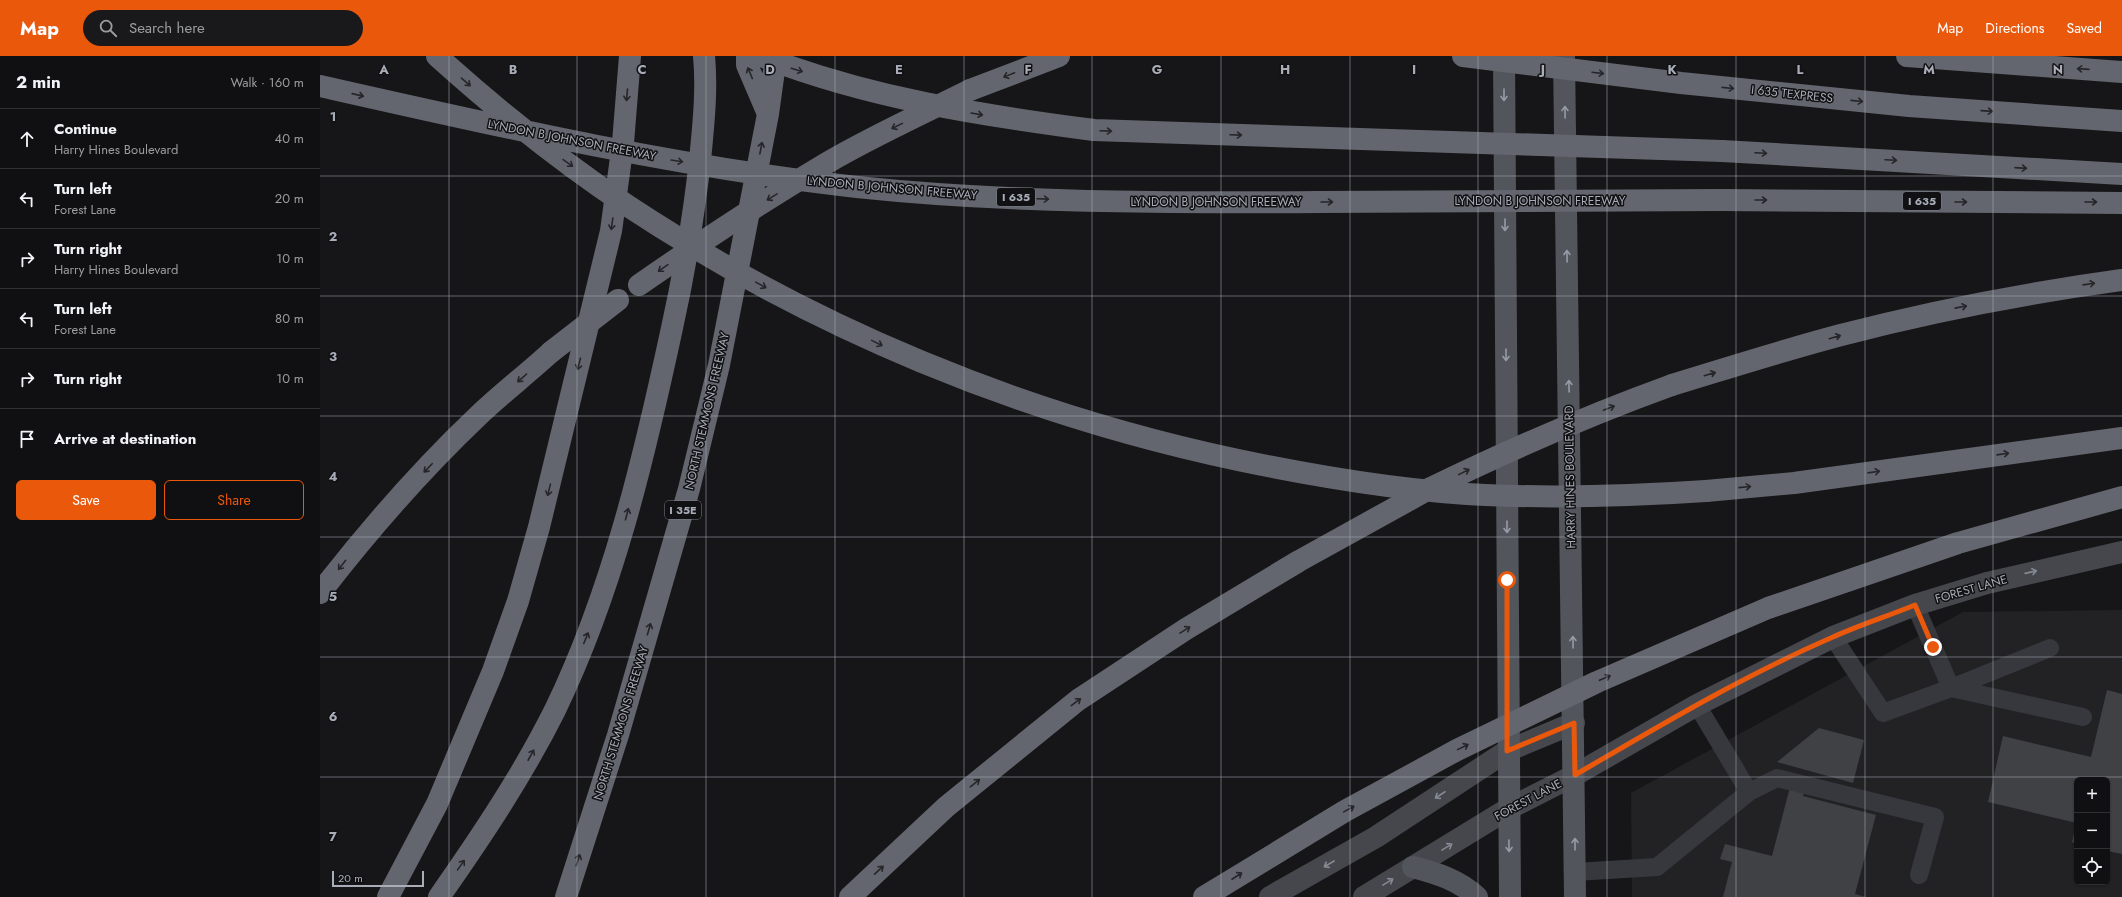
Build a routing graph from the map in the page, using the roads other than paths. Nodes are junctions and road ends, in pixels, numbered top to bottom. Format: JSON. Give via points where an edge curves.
{"nodes":[{"id":1,"x":437,"y":56,"type":"edge"},
{"id":2,"x":630,"y":56,"type":"edge"},
{"id":3,"x":704,"y":56,"type":"edge"},
{"id":4,"x":747,"y":56,"type":"edge"},
{"id":5,"x":760,"y":56,"type":"edge"},
{"id":6,"x":776,"y":56,"type":"edge"},
{"id":7,"x":1059,"y":56,"type":"edge"},
{"id":8,"x":1462,"y":56,"type":"edge"},
{"id":9,"x":1504,"y":56,"type":"edge"},
{"id":10,"x":1564,"y":56,"type":"edge"},
{"id":11,"x":1907,"y":56,"type":"edge"},
{"id":12,"x":2122,"y":72,"type":"edge"},
{"id":13,"x":320,"y":86,"type":"edge"},
{"id":14,"x":768,"y":114,"type":"junction"},
{"id":15,"x":2122,"y":121,"type":"edge"},
{"id":16,"x":2122,"y":174,"type":"edge"},
{"id":17,"x":2122,"y":203,"type":"edge"},
{"id":18,"x":2122,"y":280,"type":"edge"},
{"id":19,"x":2122,"y":438,"type":"edge"},
{"id":20,"x":2122,"y":497,"type":"edge"},
{"id":21,"x":2122,"y":552,"type":"edge"},
{"id":22,"x":320,"y":593,"type":"edge"},
{"id":23,"x":1915,"y":605,"type":"junction"},
{"id":24,"x":1834,"y":637,"type":"junction"},
{"id":25,"x":2050,"y":648,"type":"dead end"},
{"id":26,"x":1951,"y":688,"type":"junction"},
{"id":27,"x":1697,"y":705,"type":"junction"},
{"id":28,"x":2083,"y":717,"type":"dead end"},
{"id":29,"x":1574,"y":723,"type":"junction"},
{"id":30,"x":1507,"y":751,"type":"junction"},
{"id":31,"x":1575,"y":775,"type":"junction"},
{"id":32,"x":1749,"y":792,"type":"junction"},
{"id":33,"x":1508,"y":809,"type":"junction"},
{"id":34,"x":1413,"y":867,"type":"junction"},
{"id":35,"x":1574,"y":872,"type":"junction"},
{"id":36,"x":1919,"y":875,"type":"dead end"},
{"id":37,"x":388,"y":897,"type":"edge"},
{"id":38,"x":439,"y":897,"type":"edge"},
{"id":39,"x":566,"y":897,"type":"edge"},
{"id":40,"x":850,"y":897,"type":"edge"},
{"id":41,"x":1204,"y":897,"type":"edge"},
{"id":42,"x":1270,"y":897,"type":"edge"},
{"id":43,"x":1364,"y":897,"type":"edge"},
{"id":44,"x":1477,"y":897,"type":"edge"},
{"id":45,"x":1510,"y":897,"type":"edge"},
{"id":46,"x":1575,"y":897,"type":"edge"}],
"edges":[{"from":1,"to":19,"type":"highway","one_way":true,"bridge":true,"via":[[553,153],[628,206],[713,258],[789,300],[884,346],[1004,395],[1100,426],[1197,451],[1301,473],[1395,487],[1482,495],[1626,496],[1794,483]]},
{"from":2,"to":37,"type":"highway","one_way":true,"via":[[612,231],[540,527],[518,601],[488,685],[436,804]]},
{"from":38,"to":3,"type":"highway","one_way":true,"via":[[487,827],[538,742],[574,667],[610,572],[666,360],[683,278],[696,203],[703,134]]},
{"from":14,"to":4,"type":"highway","one_way":true,"via":[[747,65]]},
{"from":5,"to":16,"type":"highway","one_way":true,"bridge":true,"via":[[859,89],[922,104],[1094,130],[1722,151]]},
{"from":6,"to":14,"type":"highway","name":"NORTH STEMMONS FREEWAY","number":"I 35E"},
{"from":7,"to":22,"type":"highway","one_way":true,"bridge":true,"via":[[970,90],[828,163],[716,232],[618,300],[551,352],[478,417],[416,480],[352,552]]},
{"from":8,"to":15,"type":"highway","name":"I 635 TEXPRESS","one_way":true,"bridge":true,"via":[[1682,84],[1909,106]]},
{"from":9,"to":30,"type":"main road","one_way":true},
{"from":29,"to":10,"type":"main road","name":"HARRY HINES BOULEVARD","one_way":true},
{"from":12,"to":11,"type":"highway","one_way":true},
{"from":13,"to":17,"type":"highway","name":"LYNDON B JOHNSON FREEWAY","number":"I 635","one_way":true,"bridge":true,"via":[[493,125],[670,160],[859,187],[1045,199],[1148,202],[1722,200]]},
{"from":39,"to":14,"type":"highway","name":"NORTH STEMMONS FREEWAY","number":"I 35E","one_way":true,"via":[[618,735],[689,489],[719,365]]},
{"from":40,"to":18,"type":"highway","one_way":true,"bridge":true,"via":[[946,807],[1078,700],[1186,629],[1292,565],[1429,489],[1606,409],[1672,385],[1841,335],[1958,307]]},
{"from":41,"to":20,"type":"highway","one_way":true,"bridge":true,"via":[[1352,807],[1457,750],[1597,682],[1768,608],[1958,543]]},
{"from":23,"to":21,"type":"main road","name":"FOREST LANE","one_way":true,"via":[[1987,583]]},
{"from":23,"to":24,"type":"main road","name":"FOREST LANE"},
{"from":23,"to":26,"type":"lane"},
{"from":24,"to":26,"type":"lane","via":[[1883,713]]},
{"from":24,"to":27,"type":"main road","name":"FOREST LANE"},
{"from":25,"to":26,"type":"lane"},
{"from":26,"to":28,"type":"lane"},
{"from":27,"to":31,"type":"main road","name":"FOREST LANE"},
{"from":27,"to":32,"type":"lane"},
{"from":29,"to":30,"type":"main road"},
{"from":29,"to":31,"type":"main road","name":"HARRY HINES BOULEVARD"},
{"from":30,"to":33,"type":"main road"},
{"from":30,"to":42,"type":"main road","one_way":true,"via":[[1376,837]]},
{"from":31,"to":33,"type":"main road","name":"FOREST LANE"},
{"from":35,"to":31,"type":"main road","name":"HARRY HINES BOULEVARD","one_way":true},
{"from":32,"to":35,"type":"lane","via":[[1658,867]]},
{"from":32,"to":36,"type":"lane","via":[[1777,778],[1935,817]]},
{"from":34,"to":33,"type":"main road","name":"FOREST LANE","one_way":true},
{"from":33,"to":45,"type":"main road","one_way":true},
{"from":43,"to":34,"type":"main road","name":"FOREST LANE","one_way":true},
{"from":34,"to":44,"type":"main road","via":[[1439,874],[1468,888]]},
{"from":35,"to":46,"type":"main road","name":"HARRY HINES BOULEVARD"}]}
